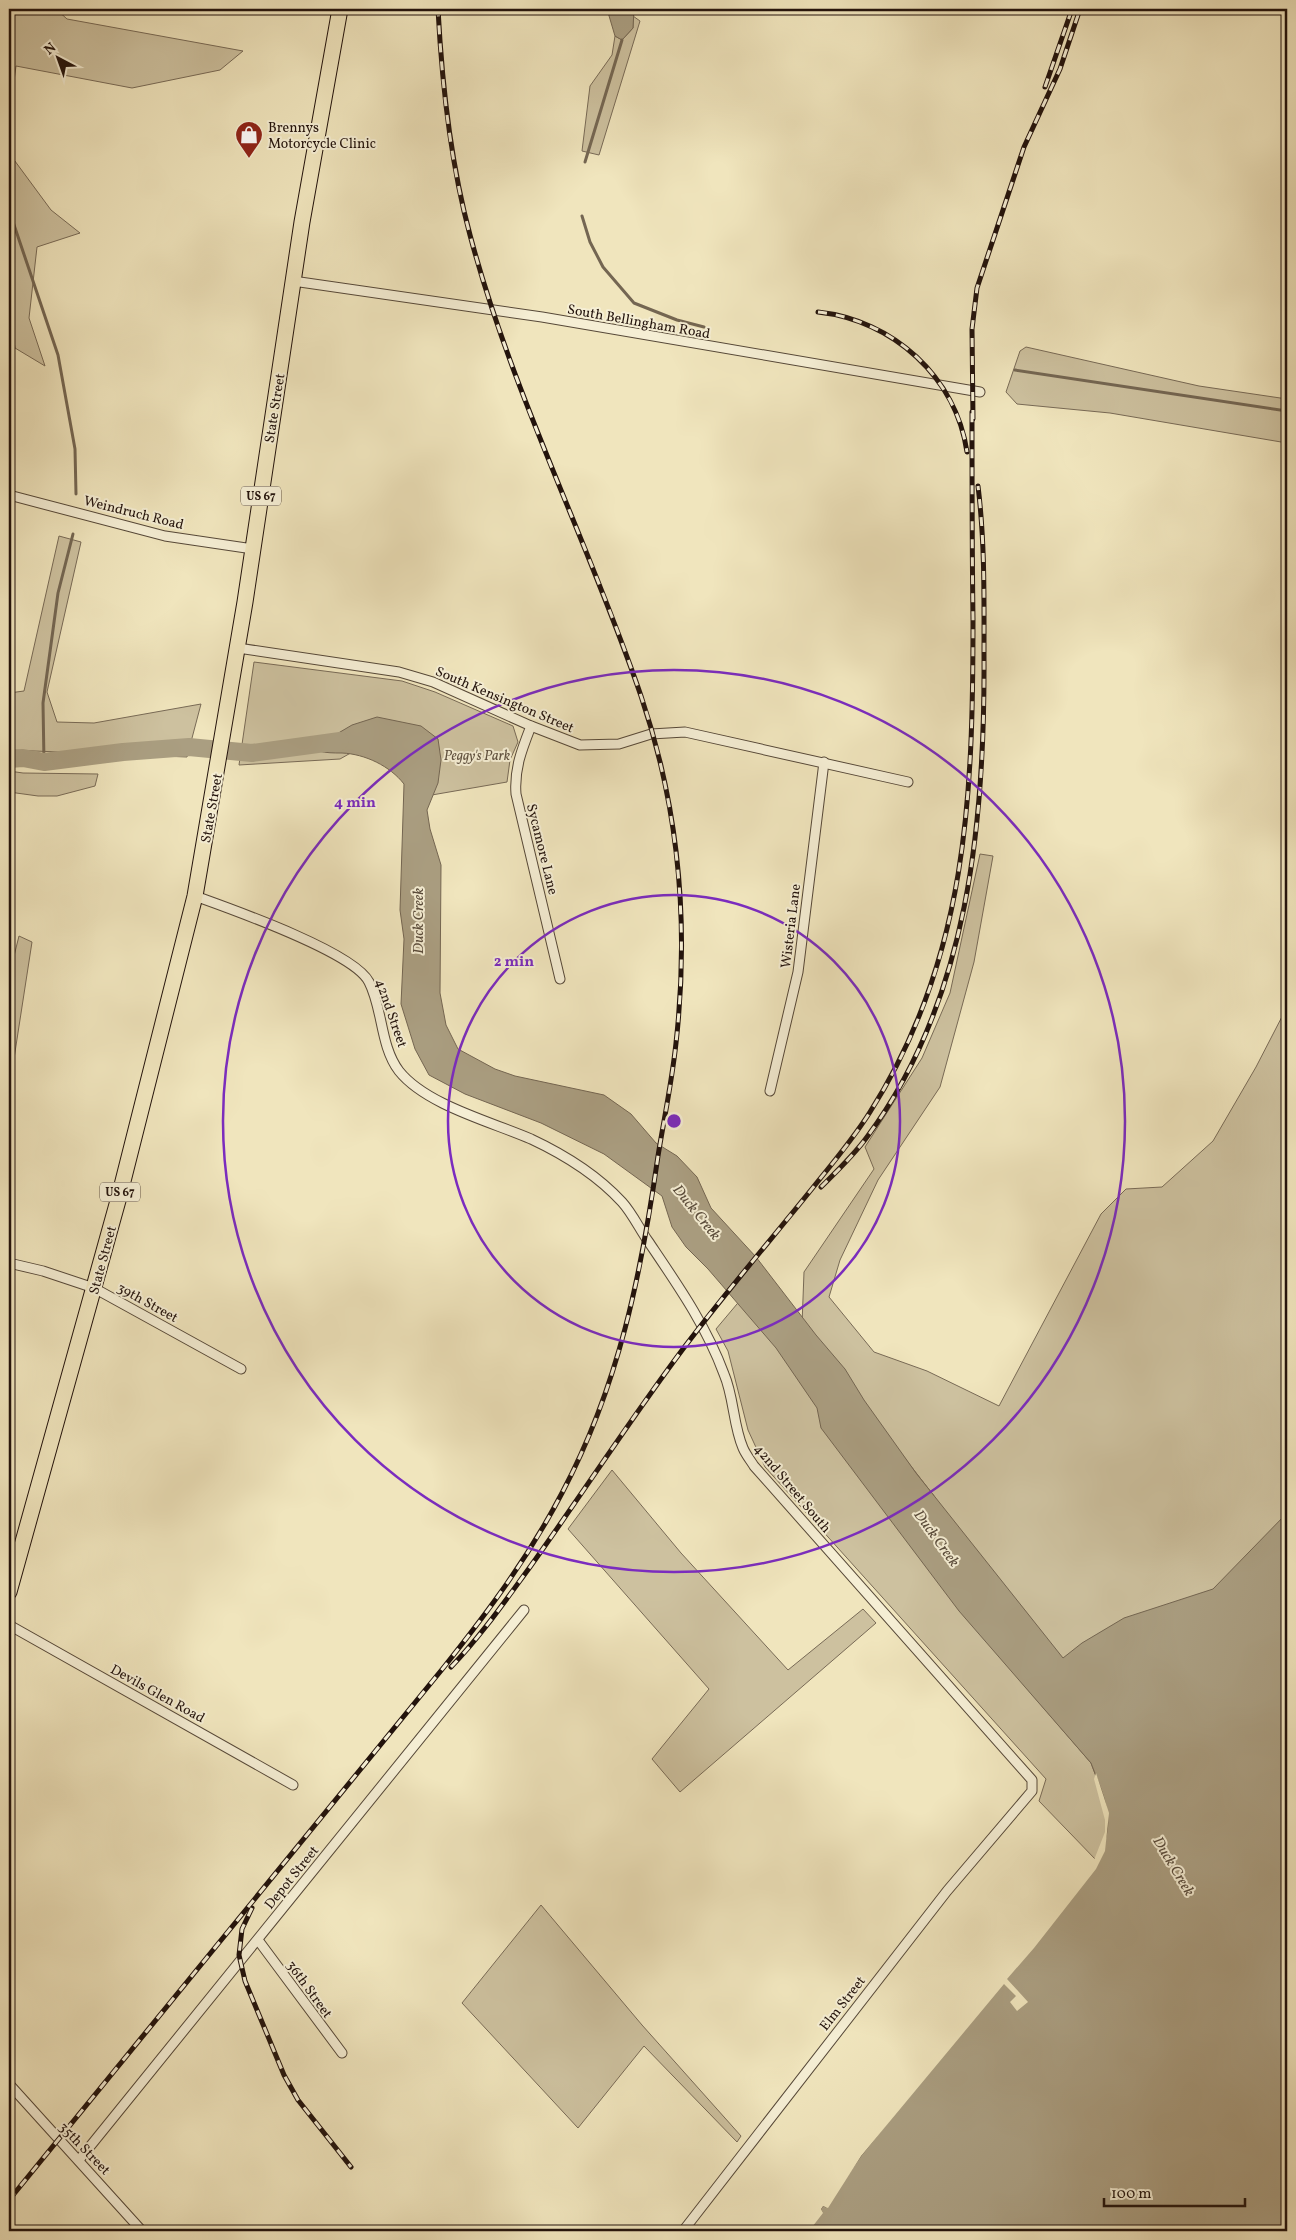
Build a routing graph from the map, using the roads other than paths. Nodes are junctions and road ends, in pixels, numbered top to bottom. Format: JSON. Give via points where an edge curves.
{"nodes":[{"id":1,"x":340,"y":9,"type":"edge"},
{"id":2,"x":293,"y":281,"type":"junction"},
{"id":3,"x":980,"y":392,"type":"dead end"},
{"id":4,"x":9,"y":496,"type":"edge"},
{"id":5,"x":254,"y":549,"type":"junction"},
{"id":6,"x":238,"y":648,"type":"junction"},
{"id":7,"x":530,"y":726,"type":"junction"},
{"id":8,"x":824,"y":762,"type":"junction"},
{"id":9,"x":908,"y":782,"type":"dead end"},
{"id":10,"x":195,"y":896,"type":"junction"},
{"id":11,"x":560,"y":980,"type":"dead end"},
{"id":12,"x":770,"y":1091,"type":"dead end"},
{"id":13,"x":553,"y":1151,"type":"joint"},
{"id":14,"x":9,"y":1263,"type":"edge"},
{"id":15,"x":94,"y":1288,"type":"junction"},
{"id":16,"x":241,"y":1369,"type":"dead end"},
{"id":17,"x":9,"y":1592,"type":"edge"},
{"id":18,"x":524,"y":1610,"type":"dead end"},
{"id":19,"x":9,"y":1625,"type":"edge"},
{"id":20,"x":293,"y":1785,"type":"dead end"},
{"id":21,"x":1028,"y":1796,"type":"joint"},
{"id":22,"x":258,"y":1940,"type":"junction"},
{"id":23,"x":342,"y":2053,"type":"dead end"},
{"id":24,"x":9,"y":2084,"type":"edge"},
{"id":25,"x":78,"y":2160,"type":"junction"},
{"id":26,"x":142,"y":2231,"type":"edge"},
{"id":27,"x":683,"y":2231,"type":"edge"}],
"edges":[{"from":1,"to":2,"type":"main road","name":"State Street","number":"US 67"},
{"from":2,"to":3,"type":"street","name":"South Bellingham Road","via":[[542,317]]},
{"from":2,"to":5,"type":"main road","name":"State Street","number":"US 67"},
{"from":4,"to":5,"type":"street","name":"Weindruch Road","via":[[165,536]]},
{"from":5,"to":6,"type":"main road","name":"State Street","number":"US 67"},
{"from":6,"to":7,"type":"street","name":"South Kensington Street","via":[[399,672],[433,682]]},
{"from":6,"to":10,"type":"main road","name":"State Street","number":"US 67"},
{"from":7,"to":8,"type":"street","name":"South Kensington Street","via":[[580,745],[598,746],[658,733],[685,732]]},
{"from":7,"to":11,"type":"street","name":"Sycamore Lane","via":[[518,762],[516,794]]},
{"from":8,"to":9,"type":"street","name":"South Kensington Street"},
{"from":8,"to":12,"type":"street","name":"Wisteria Lane","via":[[798,972]]},
{"from":10,"to":13,"type":"street","name":"42nd Street","via":[[278,927],[352,964],[369,981],[387,1045],[399,1070],[420,1089]]},
{"from":10,"to":15,"type":"main road","name":"State Street","number":"US 67"},
{"from":13,"to":21,"type":"street","name":"42nd Street South","via":[[599,1181],[623,1202],[702,1324],[725,1375],[743,1448],[754,1466],[1032,1780],[1032,1791]]},
{"from":14,"to":15,"type":"street","name":"39th Street"},
{"from":15,"to":16,"type":"street","name":"39th Street"},
{"from":15,"to":17,"type":"main road","name":"State Street","number":"US 67"},
{"from":18,"to":22,"type":"street","name":"Depot Street"},
{"from":19,"to":20,"type":"street","name":"Devils Glen Road"},
{"from":21,"to":27,"type":"street","name":"Elm Street","via":[[946,1891]]},
{"from":22,"to":23,"type":"street","name":"36th Street"},
{"from":22,"to":25,"type":"street","name":"Depot Street"},
{"from":24,"to":25,"type":"street","name":"35th Street"},
{"from":25,"to":26,"type":"street","name":"35th Street"}]}
